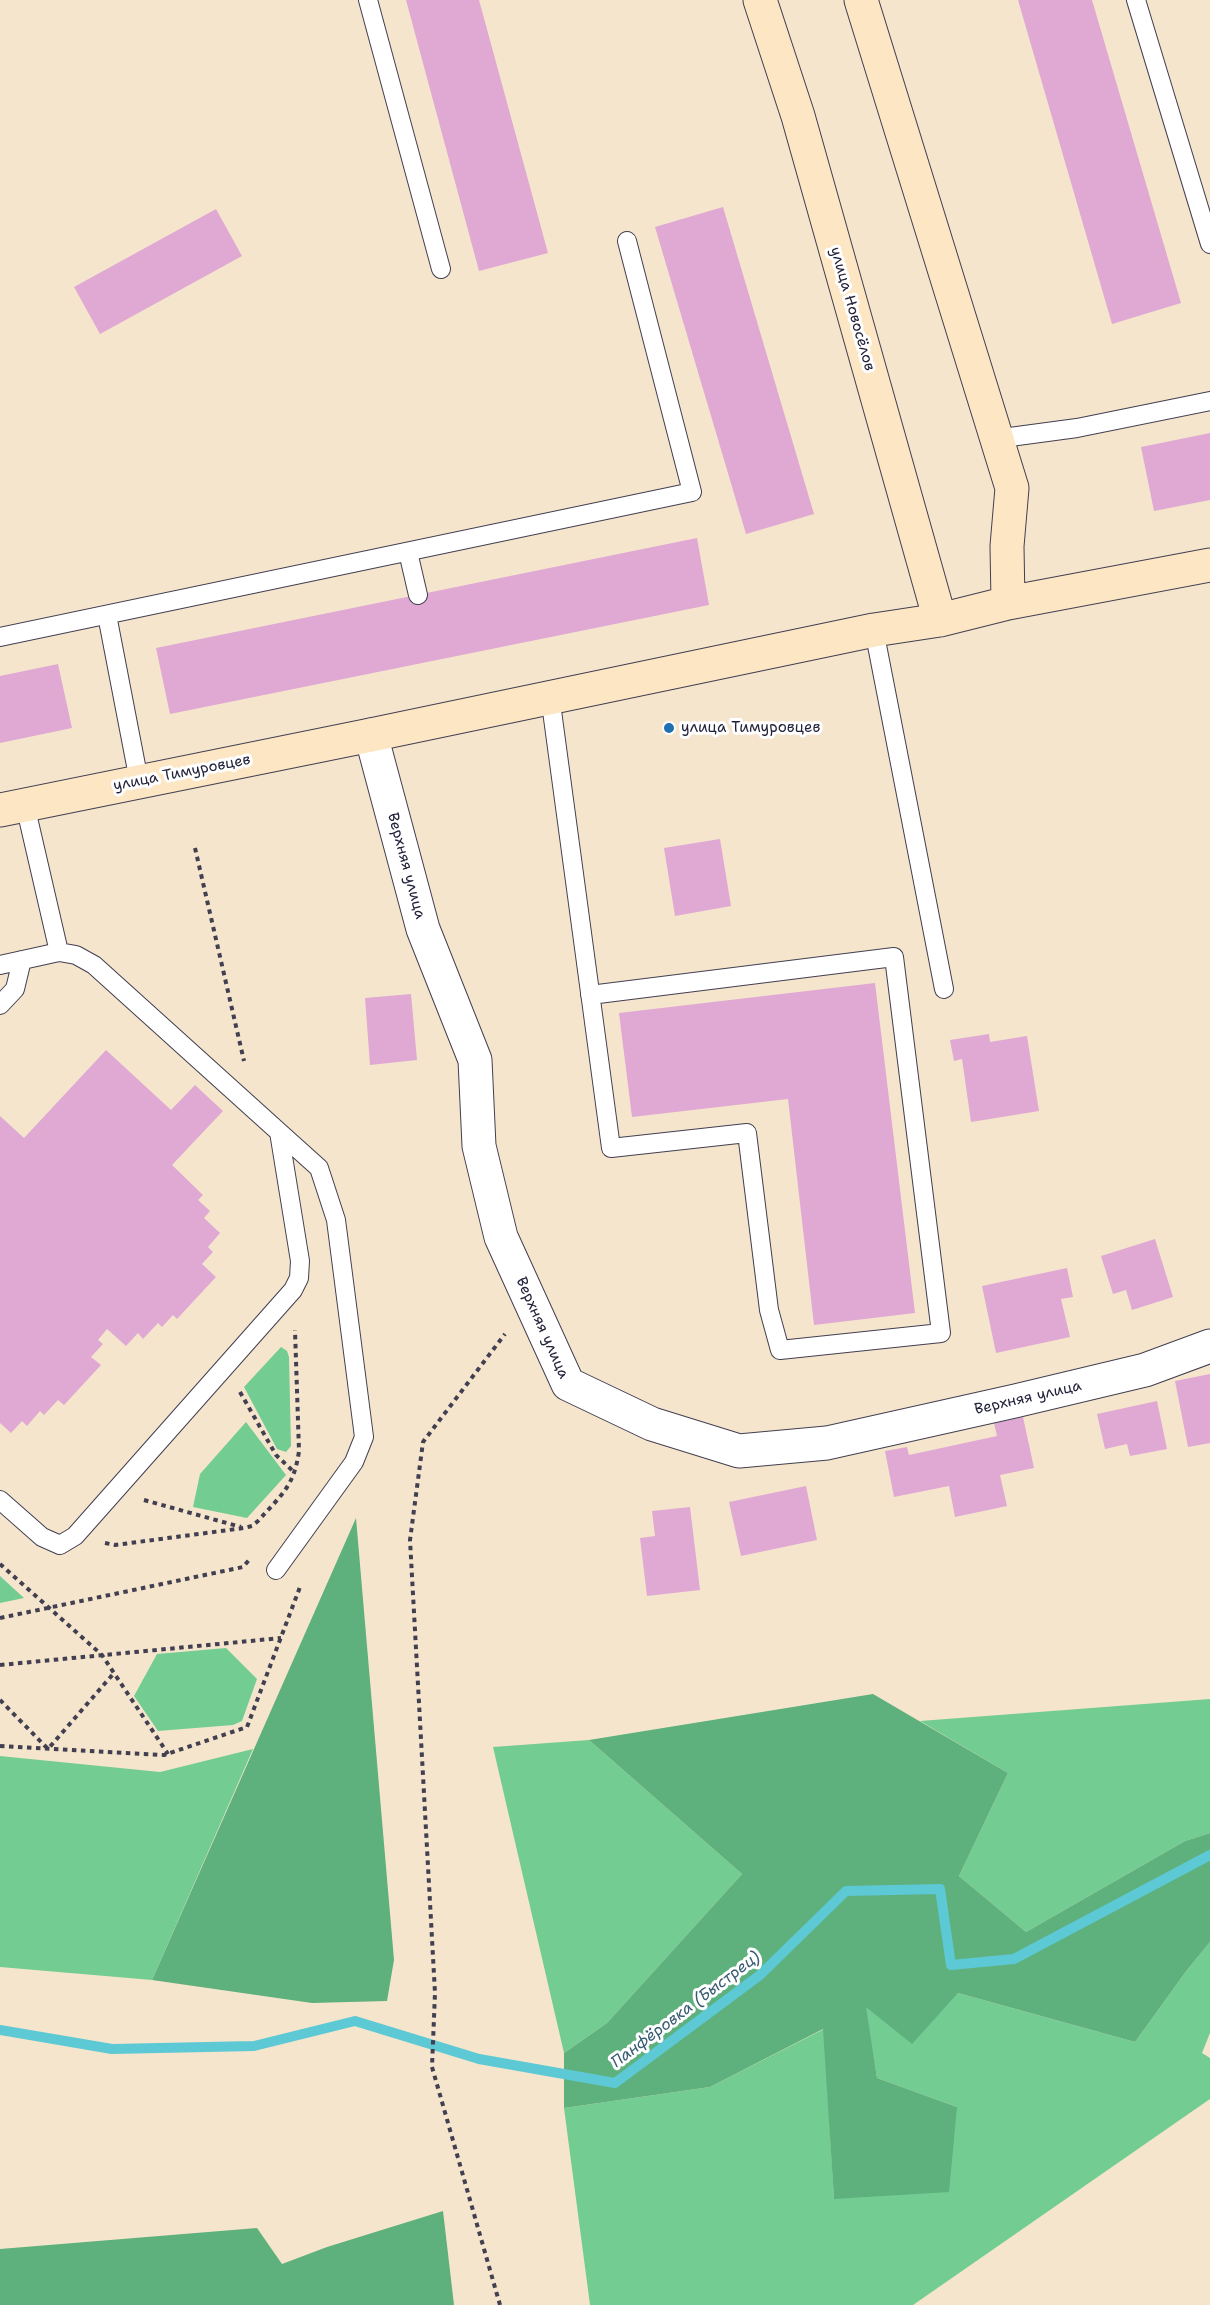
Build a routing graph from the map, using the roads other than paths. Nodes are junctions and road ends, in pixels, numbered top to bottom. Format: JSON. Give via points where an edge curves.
{"nodes":[{"id":1,"x":368,"y":0,"type":"edge"},
{"id":2,"x":760,"y":0,"type":"edge"},
{"id":3,"x":861,"y":0,"type":"edge"},
{"id":4,"x":1136,"y":0,"type":"edge"},
{"id":5,"x":627,"y":241,"type":"dead end"},
{"id":6,"x":1210,"y":244,"type":"edge"},
{"id":7,"x":441,"y":269,"type":"dead end"},
{"id":8,"x":1210,"y":401,"type":"edge"},
{"id":9,"x":995,"y":439,"type":"junction"},
{"id":10,"x":408,"y":552,"type":"junction"},
{"id":11,"x":1210,"y":565,"type":"edge"},
{"id":12,"x":418,"y":595,"type":"dead end"},
{"id":13,"x":1008,"y":603,"type":"junction"},
{"id":14,"x":106,"y":615,"type":"junction"},
{"id":15,"x":940,"y":620,"type":"junction"},
{"id":16,"x":874,"y":630,"type":"junction"},
{"id":17,"x":0,"y":637,"type":"edge"},
{"id":18,"x":550,"y":696,"type":"junction"},
{"id":19,"x":371,"y":735,"type":"junction"},
{"id":20,"x":139,"y":781,"type":"junction"},
{"id":21,"x":12,"y":807,"type":"edge"},
{"id":22,"x":59,"y":952,"type":"junction"},
{"id":23,"x":22,"y":960,"type":"junction"},
{"id":24,"x":0,"y":965,"type":"edge"},
{"id":25,"x":944,"y":989,"type":"dead end"},
{"id":26,"x":590,"y":995,"type":"junction"},
{"id":27,"x":0,"y":1005,"type":"edge"},
{"id":28,"x":279,"y":1132,"type":"junction"},
{"id":29,"x":1210,"y":1346,"type":"edge"},
{"id":30,"x":0,"y":1500,"type":"edge"},
{"id":31,"x":276,"y":1570,"type":"dead end"}],
"edges":[{"from":1,"to":7,"type":"lane"},
{"from":2,"to":15,"type":"street","name":"улица Новосёлов","via":[[798,116]]},
{"from":3,"to":9,"type":"street"},
{"from":4,"to":6,"type":"lane"},
{"from":5,"to":10,"type":"lane","via":[[692,492]]},
{"from":8,"to":9,"type":"lane","via":[[1077,428]]},
{"from":9,"to":13,"type":"street","via":[[1012,488]]},
{"from":10,"to":12,"type":"lane"},
{"from":10,"to":14,"type":"lane"},
{"from":11,"to":13,"type":"street","name":"улица Тимуровцев"},
{"from":13,"to":15,"type":"street","name":"улица Тимуровцев"},
{"from":14,"to":17,"type":"lane"},
{"from":14,"to":20,"type":"lane"},
{"from":15,"to":16,"type":"street","name":"улица Тимуровцев"},
{"from":16,"to":18,"type":"street","name":"улица Тимуровцев"},
{"from":16,"to":25,"type":"lane"},
{"from":18,"to":19,"type":"street","name":"улица Тимуровцев"},
{"from":18,"to":26,"type":"lane"},
{"from":19,"to":20,"type":"street","name":"улица Тимуровцев"},
{"from":19,"to":29,"type":"street","name":"Верхняя улица","via":[[423,929],[475,1060],[478,1146],[501,1237],[567,1384],[652,1424],[739,1451],[828,1443],[1145,1370]]},
{"from":20,"to":21,"type":"street","name":"улица Тимуровцев"},
{"from":21,"to":22,"type":"lane"},
{"from":22,"to":23,"type":"lane"},
{"from":22,"to":28,"type":"lane","via":[[76,955],[94,965]]},
{"from":23,"to":24,"type":"lane"},
{"from":23,"to":27,"type":"lane","via":[[15,989]]},
{"from":26,"to":26,"type":"lane","via":[[611,1148],[747,1133],[769,1310],[780,1350],[941,1333],[894,957]]},
{"from":28,"to":30,"type":"lane","via":[[300,1261],[299,1278],[293,1290],[75,1536],[60,1545],[42,1537]]},
{"from":28,"to":31,"type":"lane","via":[[319,1168],[336,1220],[364,1437],[354,1462]]}]}
